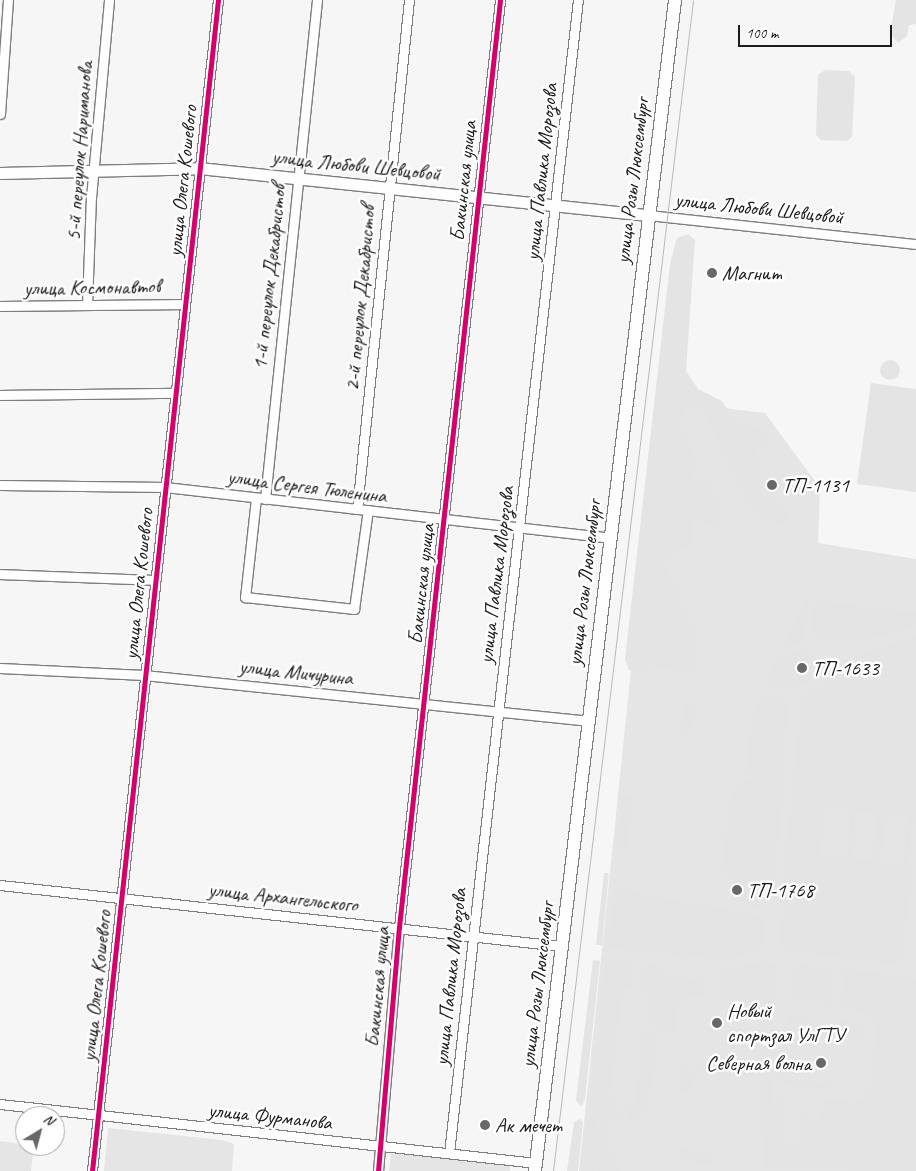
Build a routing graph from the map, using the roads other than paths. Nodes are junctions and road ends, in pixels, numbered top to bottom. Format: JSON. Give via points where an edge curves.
{"nodes":[{"id":1,"x":8,"y":0,"type":"edge"},
{"id":2,"x":109,"y":0,"type":"edge"},
{"id":3,"x":218,"y":0,"type":"edge"},
{"id":4,"x":317,"y":0,"type":"edge"},
{"id":5,"x":409,"y":0,"type":"edge"},
{"id":6,"x":500,"y":0,"type":"edge"},
{"id":7,"x":578,"y":0,"type":"edge"},
{"id":8,"x":675,"y":0,"type":"edge"},
{"id":9,"x":0,"y":114,"type":"edge"},
{"id":10,"x":199,"y":168,"type":"junction"},
{"id":11,"x":93,"y":170,"type":"junction"},
{"id":12,"x":0,"y":173,"type":"edge"},
{"id":13,"x":297,"y":177,"type":"junction"},
{"id":14,"x":388,"y":187,"type":"junction"},
{"id":15,"x":478,"y":196,"type":"junction"},
{"id":16,"x":555,"y":205,"type":"junction"},
{"id":17,"x":648,"y":215,"type":"junction"},
{"id":18,"x":916,"y":244,"type":"edge"},
{"id":19,"x":184,"y":304,"type":"junction"},
{"id":20,"x":86,"y":305,"type":"junction"},
{"id":21,"x":0,"y":306,"type":"edge"},
{"id":22,"x":175,"y":394,"type":"junction"},
{"id":23,"x":0,"y":395,"type":"edge"},
{"id":24,"x":0,"y":485,"type":"edge"},
{"id":25,"x":165,"y":487,"type":"junction"},
{"id":26,"x":261,"y":498,"type":"junction"},
{"id":27,"x":357,"y":509,"type":"junction"},
{"id":28,"x":368,"y":510,"type":"junction"},
{"id":29,"x":445,"y":519,"type":"junction"},
{"id":30,"x":520,"y":528,"type":"junction"},
{"id":31,"x":610,"y":538,"type":"junction"},
{"id":32,"x":0,"y":574,"type":"edge"},
{"id":33,"x":155,"y":580,"type":"junction"},
{"id":34,"x":0,"y":668,"type":"edge"},
{"id":35,"x":144,"y":675,"type":"junction"},
{"id":36,"x":424,"y":702,"type":"junction"},
{"id":37,"x":497,"y":710,"type":"junction"},
{"id":38,"x":588,"y":721,"type":"junction"},
{"id":39,"x":0,"y":886,"type":"edge"},
{"id":40,"x":122,"y":898,"type":"junction"},
{"id":41,"x":399,"y":927,"type":"junction"},
{"id":42,"x":473,"y":935,"type":"junction"},
{"id":43,"x":561,"y":946,"type":"junction"},
{"id":44,"x":0,"y":1104,"type":"edge"},
{"id":45,"x":97,"y":1116,"type":"junction"},
{"id":46,"x":380,"y":1146,"type":"junction"},
{"id":47,"x":449,"y":1153,"type":"junction"},
{"id":48,"x":535,"y":1167,"type":"edge"},
{"id":49,"x":92,"y":1171,"type":"edge"},
{"id":50,"x":378,"y":1171,"type":"edge"}],
"edges":[{"from":1,"to":9,"type":"street"},
{"from":2,"to":11,"type":"street","name":"5-й переулок Нариманова"},
{"from":3,"to":10,"type":"street","name":"улица Олега Кошевого"},
{"from":4,"to":13,"type":"street","name":"1-й переулок Декабристов"},
{"from":5,"to":14,"type":"street","name":"2-й переулок Декабристов"},
{"from":6,"to":15,"type":"street","name":"Бакинская улица"},
{"from":7,"to":16,"type":"street","name":"улица Павлика Морозова"},
{"from":8,"to":17,"type":"main road","name":"улица Розы Люксембург"},
{"from":10,"to":11,"type":"street","name":"улица Любови Шевцовой"},
{"from":10,"to":13,"type":"street","name":"улица Любови Шевцовой"},
{"from":10,"to":19,"type":"street","name":"улица Олега Кошевого"},
{"from":11,"to":12,"type":"street","name":"улица Любови Шевцовой"},
{"from":11,"to":20,"type":"street","name":"5-й переулок Нариманова"},
{"from":13,"to":14,"type":"street","name":"улица Любови Шевцовой"},
{"from":13,"to":26,"type":"street","name":"1-й переулок Декабристов"},
{"from":14,"to":15,"type":"street","name":"улица Любови Шевцовой"},
{"from":14,"to":27,"type":"street","name":"2-й переулок Декабристов"},
{"from":15,"to":16,"type":"street","name":"улица Любови Шевцовой"},
{"from":15,"to":29,"type":"street","name":"Бакинская улица"},
{"from":16,"to":17,"type":"street","name":"улица Любови Шевцовой"},
{"from":16,"to":30,"type":"street","name":"улица Павлика Морозова"},
{"from":17,"to":18,"type":"street","name":"улица Любови Шевцовой"},
{"from":17,"to":31,"type":"main road","name":"улица Розы Люксембург"},
{"from":19,"to":20,"type":"street","name":"улица Космонавтов"},
{"from":19,"to":22,"type":"street","name":"улица Олега Кошевого"},
{"from":20,"to":21,"type":"street","name":"улица Космонавтов"},
{"from":22,"to":23,"type":"street"},
{"from":22,"to":25,"type":"street","name":"улица Олега Кошевого"},
{"from":24,"to":25,"type":"street","name":"улица Сергея Тюленина"},
{"from":25,"to":26,"type":"street","name":"улица Сергея Тюленина"},
{"from":25,"to":33,"type":"street","name":"улица Олега Кошевого"},
{"from":26,"to":27,"type":"street","name":"улица Сергея Тюленина"},
{"from":26,"to":28,"type":"street","name":"1-й переулок Декабристов","via":[[245,597],[354,609]]},
{"from":27,"to":28,"type":"street","name":"улица Сергея Тюленина"},
{"from":28,"to":29,"type":"street","name":"улица Сергея Тюленина"},
{"from":29,"to":30,"type":"street","name":"улица Сергея Тюленина"},
{"from":29,"to":36,"type":"street","name":"Бакинская улица"},
{"from":30,"to":31,"type":"street","name":"улица Сергея Тюленина"},
{"from":30,"to":37,"type":"street","name":"улица Павлика Морозова"},
{"from":31,"to":38,"type":"main road","name":"улица Розы Люксембург"},
{"from":32,"to":33,"type":"street"},
{"from":33,"to":35,"type":"street","name":"улица Олега Кошевого"},
{"from":34,"to":35,"type":"street","name":"улица Мичурина"},
{"from":35,"to":36,"type":"street","name":"улица Мичурина"},
{"from":35,"to":40,"type":"street","name":"улица Олега Кошевого"},
{"from":36,"to":37,"type":"street","name":"улица Мичурина"},
{"from":36,"to":41,"type":"street","name":"Бакинская улица"},
{"from":37,"to":38,"type":"street","name":"улица Мичурина"},
{"from":37,"to":42,"type":"street","name":"улица Павлика Морозова"},
{"from":38,"to":43,"type":"main road","name":"улица Розы Люксембург"},
{"from":39,"to":40,"type":"street","name":"улица Архангельского"},
{"from":40,"to":41,"type":"street","name":"улица Архангельского"},
{"from":40,"to":45,"type":"street","name":"улица Олега Кошевого"},
{"from":41,"to":42,"type":"street","name":"улица Архангельского"},
{"from":41,"to":46,"type":"street","name":"Бакинская улица"},
{"from":42,"to":43,"type":"street","name":"улица Архангельского"},
{"from":42,"to":47,"type":"street","name":"улица Павлика Морозова"},
{"from":43,"to":48,"type":"main road","name":"улица Розы Люксембург"},
{"from":44,"to":45,"type":"street","name":"улица Фурманова"},
{"from":45,"to":46,"type":"street","name":"улица Фурманова"},
{"from":45,"to":49,"type":"street","name":"улица Олега Кошевого"},
{"from":46,"to":47,"type":"street","name":"улица Фурманова"},
{"from":46,"to":50,"type":"street","name":"Бакинская улица"},
{"from":47,"to":48,"type":"street","name":"улица Фурманова"}]}
